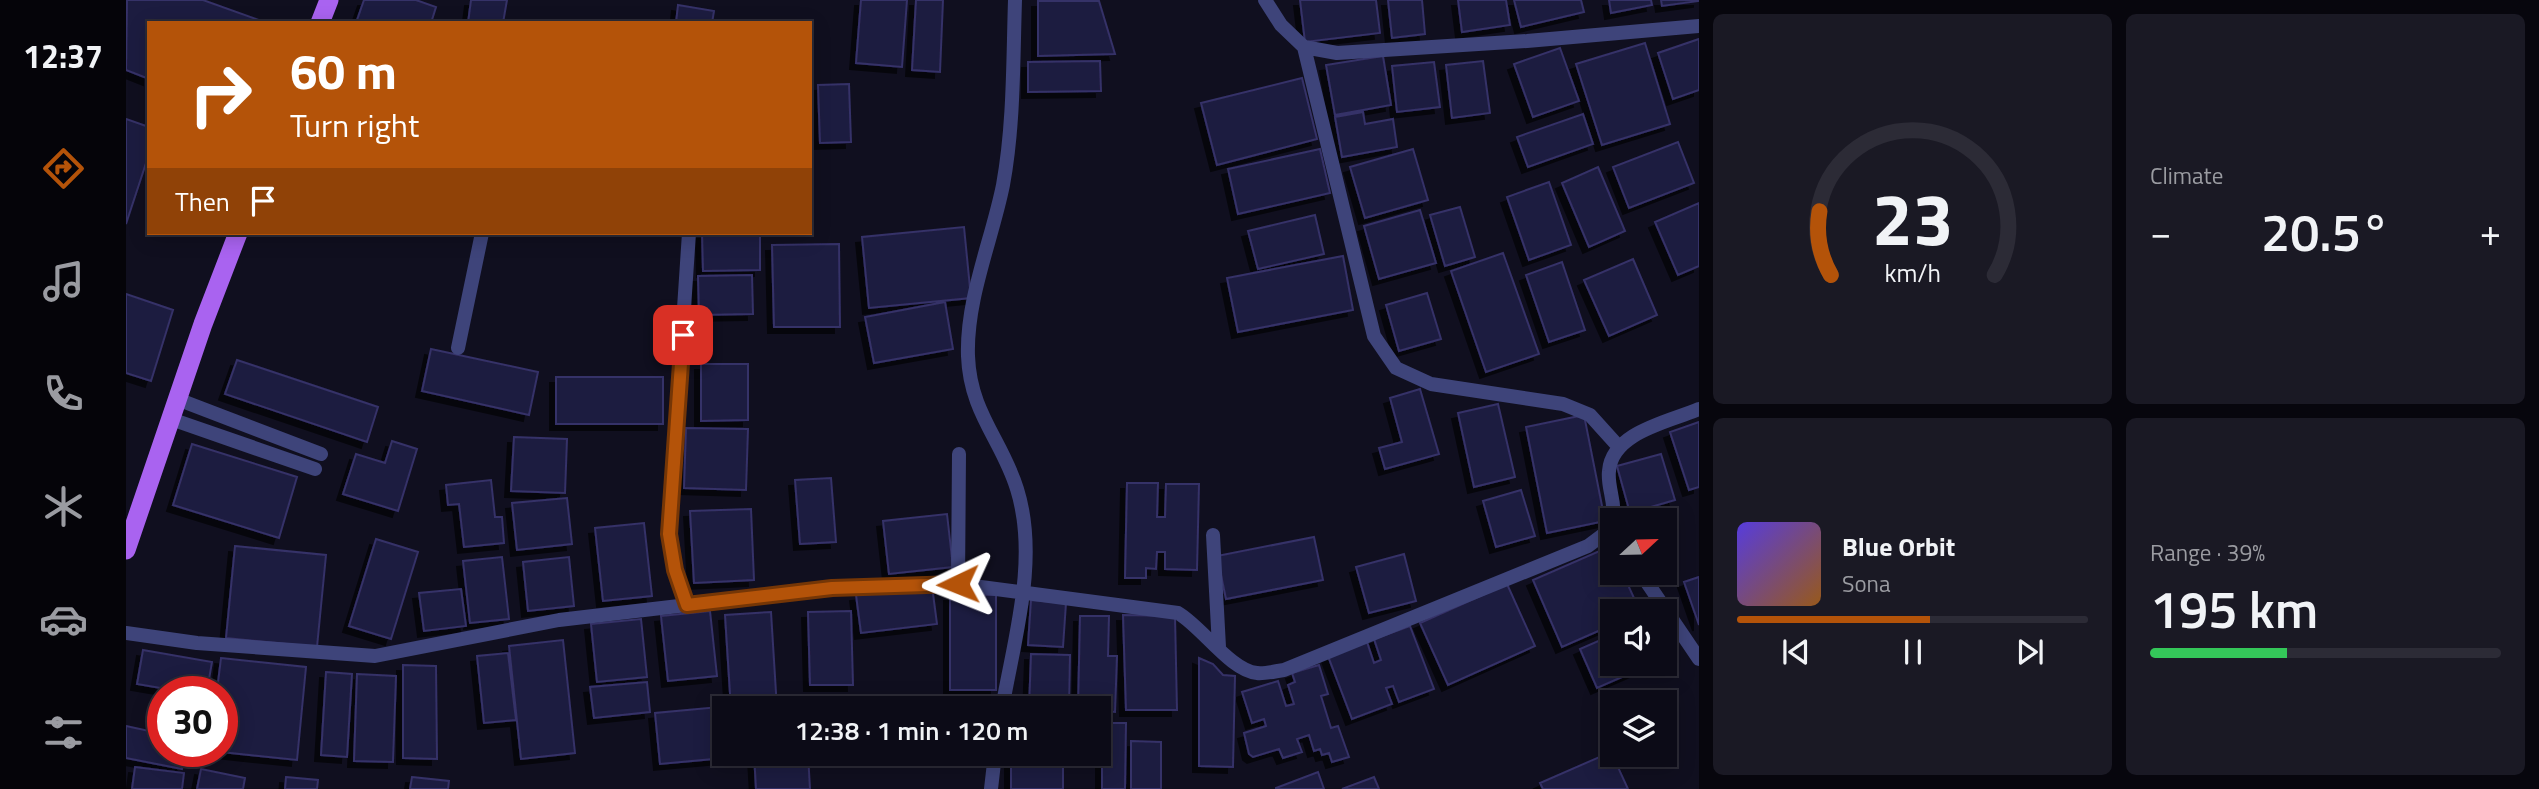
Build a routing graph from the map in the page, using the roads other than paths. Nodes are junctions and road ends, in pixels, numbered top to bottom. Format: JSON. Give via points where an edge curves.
{"nodes":[{"id":1,"x":329,"y":0,"type":"edge"},
{"id":2,"x":1015,"y":0,"type":"edge"},
{"id":3,"x":1265,"y":0,"type":"edge"},
{"id":4,"x":321,"y":21,"type":"edge"},
{"id":5,"x":1699,"y":26,"type":"edge"},
{"id":6,"x":1304,"y":47,"type":"junction"},
{"id":7,"x":237,"y":235,"type":"edge"},
{"id":8,"x":482,"y":235,"type":"edge"},
{"id":9,"x":689,"y":235,"type":"edge"},
{"id":10,"x":458,"y":348,"type":"dead end"},
{"id":11,"x":177,"y":400,"type":"junction"},
{"id":12,"x":1699,"y":410,"type":"edge"},
{"id":13,"x":171,"y":419,"type":"junction"},
{"id":14,"x":1618,"y":446,"type":"junction"},
{"id":15,"x":321,"y":454,"type":"dead end"},
{"id":16,"x":959,"y":454,"type":"dead end"},
{"id":17,"x":315,"y":469,"type":"dead end"},
{"id":18,"x":1615,"y":508,"type":"edge"},
{"id":19,"x":1213,"y":535,"type":"dead end"},
{"id":20,"x":1600,"y":538,"type":"edge"},
{"id":21,"x":126,"y":550,"type":"edge"},
{"id":22,"x":958,"y":584,"type":"junction"},
{"id":23,"x":1649,"y":585,"type":"edge"},
{"id":24,"x":1022,"y":592,"type":"junction"},
{"id":25,"x":687,"y":605,"type":"junction"},
{"id":26,"x":126,"y":634,"type":"edge"},
{"id":27,"x":1219,"y":647,"type":"junction"},
{"id":28,"x":1699,"y":657,"type":"edge"},
{"id":29,"x":1004,"y":696,"type":"edge"},
{"id":30,"x":994,"y":766,"type":"edge"},
{"id":31,"x":991,"y":789,"type":"edge"}],
"edges":[{"from":1,"to":4,"type":"main road"},
{"from":2,"to":24,"type":"street","via":[[1011,122],[1003,184],[971,319],[968,356],[974,401],[1017,487],[1026,529]]},
{"from":3,"to":6,"type":"street","via":[[1281,25]]},
{"from":5,"to":6,"type":"street","via":[[1337,53]]},
{"from":6,"to":14,"type":"street","via":[[1374,336],[1396,368],[1431,384],[1563,404],[1590,415]]},
{"from":7,"to":11,"type":"main road"},
{"from":8,"to":10,"type":"street"},
{"from":9,"to":25,"type":"street","via":[[669,534]]},
{"from":11,"to":13,"type":"main road"},
{"from":11,"to":15,"type":"street"},
{"from":12,"to":14,"type":"street"},
{"from":13,"to":17,"type":"street"},
{"from":13,"to":21,"type":"main road"},
{"from":14,"to":18,"type":"street","via":[[1609,471]]},
{"from":16,"to":22,"type":"street"},
{"from":19,"to":27,"type":"street"},
{"from":20,"to":27,"type":"street","via":[[1588,547],[1284,670],[1255,674],[1236,665]]},
{"from":22,"to":24,"type":"street"},
{"from":22,"to":25,"type":"street","via":[[832,588]]},
{"from":23,"to":28,"type":"street"},
{"from":24,"to":27,"type":"street","via":[[1178,612]]},
{"from":24,"to":29,"type":"street"},
{"from":25,"to":26,"type":"street","via":[[559,620],[374,656]]},
{"from":30,"to":31,"type":"street"}]}
